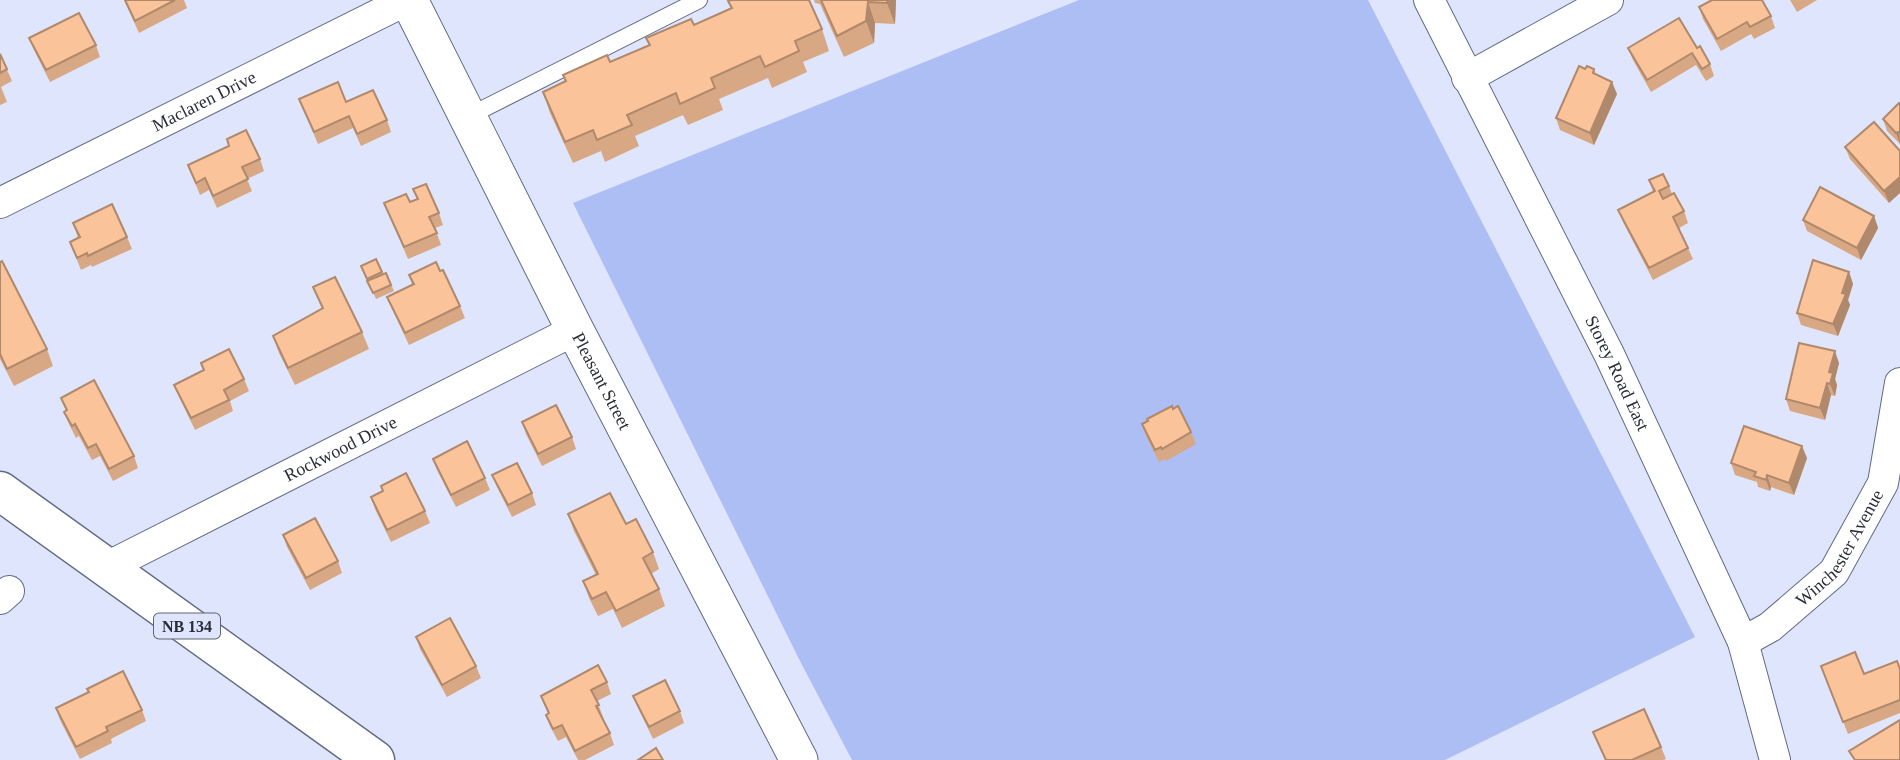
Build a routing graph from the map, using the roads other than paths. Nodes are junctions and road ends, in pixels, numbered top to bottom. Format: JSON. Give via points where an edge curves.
{"nodes":[{"id":1,"x":408,"y":0,"type":"edge"},
{"id":2,"x":699,"y":0,"type":"edge"},
{"id":3,"x":1429,"y":0,"type":"edge"},
{"id":4,"x":1608,"y":0,"type":"edge"},
{"id":5,"x":1467,"y":78,"type":"junction"},
{"id":6,"x":467,"y":117,"type":"junction"},
{"id":7,"x":0,"y":203,"type":"edge"},
{"id":8,"x":575,"y":330,"type":"junction"},
{"id":9,"x":1900,"y":383,"type":"edge"},
{"id":10,"x":0,"y":491,"type":"edge"},
{"id":11,"x":105,"y":568,"type":"junction"},
{"id":12,"x":1743,"y":642,"type":"junction"},
{"id":13,"x":374,"y":760,"type":"edge"},
{"id":14,"x":799,"y":760,"type":"edge"},
{"id":15,"x":1775,"y":760,"type":"edge"}],
"edges":[{"from":1,"to":6,"type":"street","name":"Pleasant Street"},
{"from":1,"to":7,"type":"street","name":"Maclaren Drive"},
{"from":2,"to":6,"type":"lane"},
{"from":3,"to":5,"type":"street","name":"Storey Road East"},
{"from":4,"to":5,"type":"street"},
{"from":5,"to":12,"type":"street","name":"Storey Road East","via":[[1609,354]]},
{"from":6,"to":8,"type":"street","name":"Pleasant Street"},
{"from":8,"to":11,"type":"street","name":"Rockwood Drive"},
{"from":8,"to":14,"type":"street","name":"Pleasant Street"},
{"from":9,"to":12,"type":"street","name":"Winchester Avenue","via":[[1883,483],[1833,572],[1770,627]]},
{"from":10,"to":11,"type":"main road","number":"NB 134"},
{"from":11,"to":13,"type":"main road","number":"NB 134"},
{"from":12,"to":15,"type":"street","name":"Storey Road East"}]}
